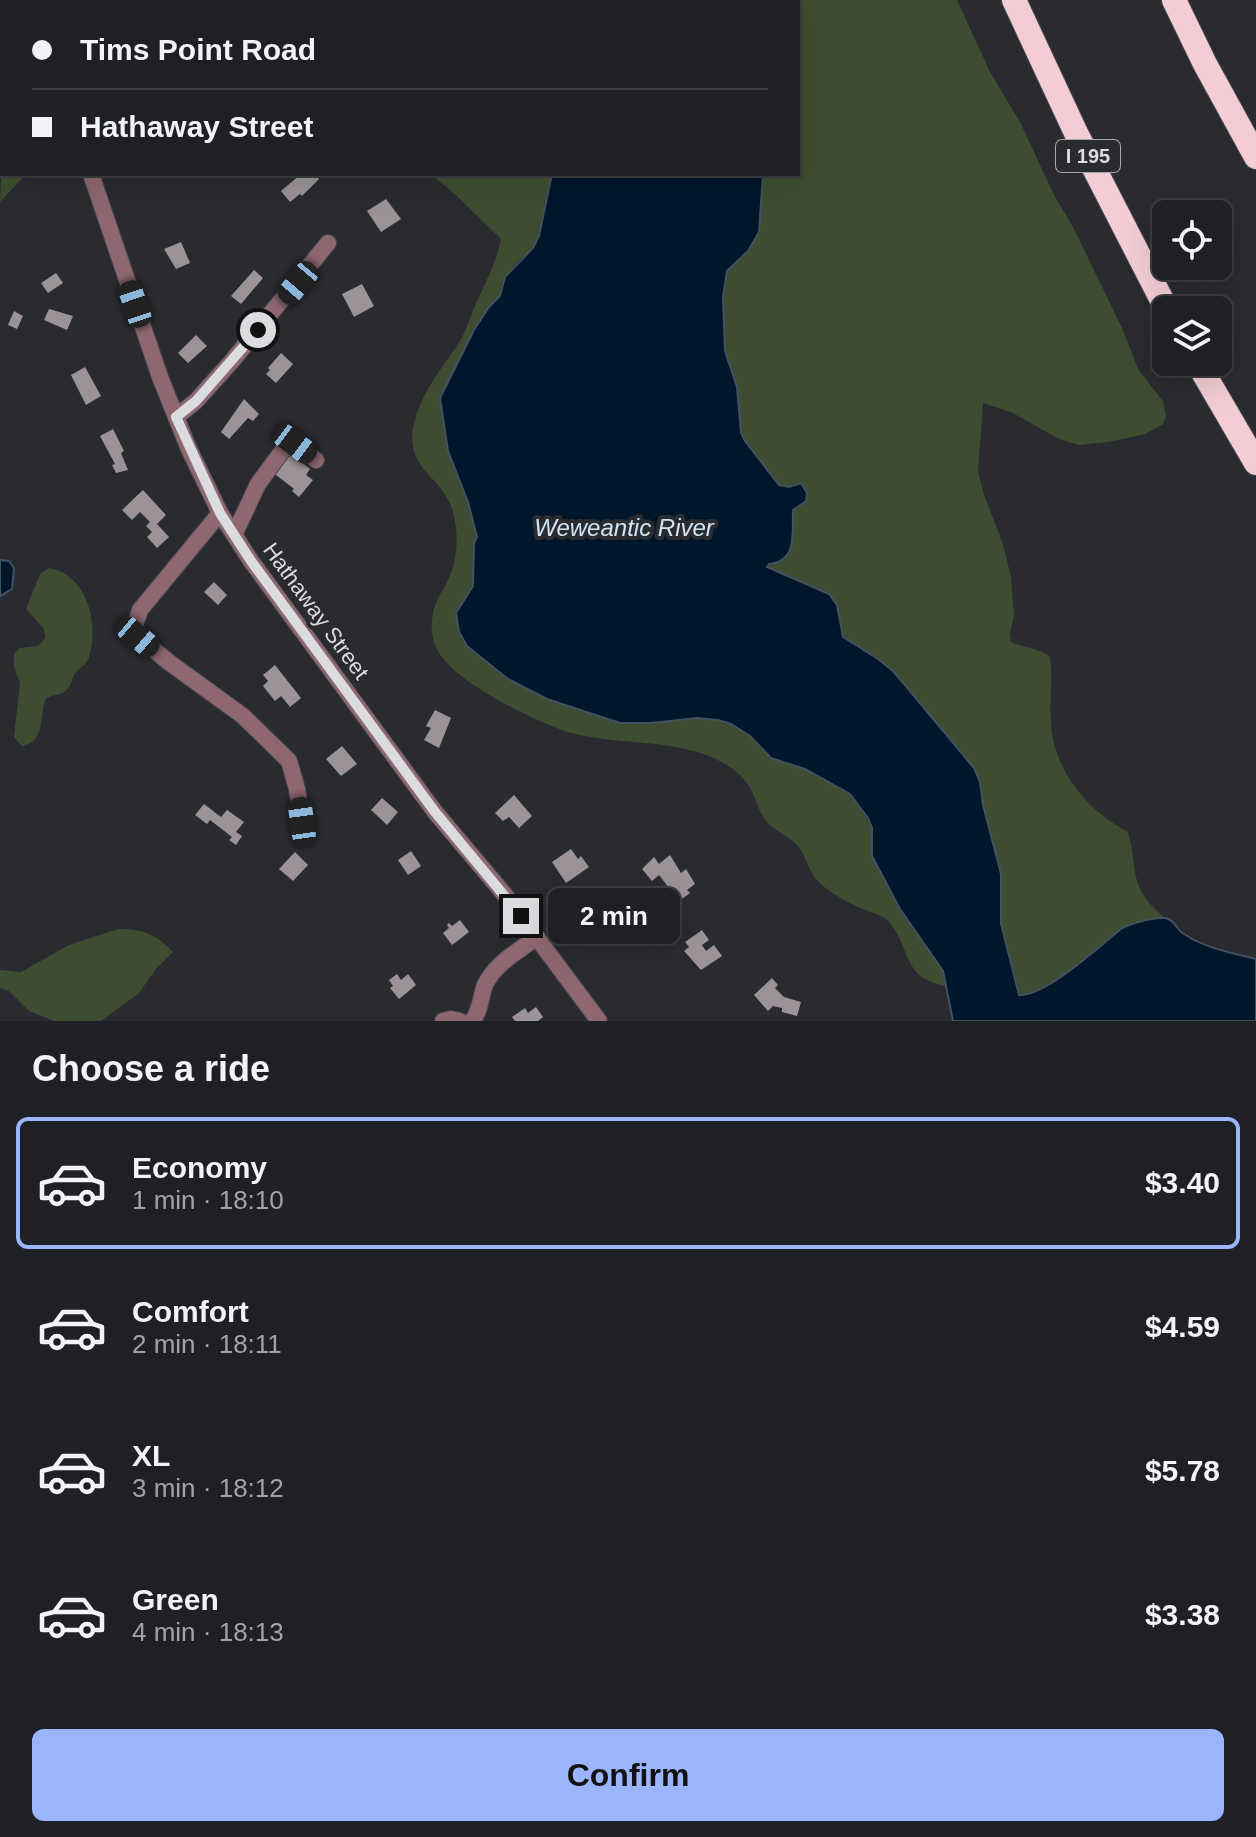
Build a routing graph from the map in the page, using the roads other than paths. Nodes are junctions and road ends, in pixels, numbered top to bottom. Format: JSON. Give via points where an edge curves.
{"nodes":[{"id":1,"x":1014,"y":0,"type":"edge"},
{"id":2,"x":1174,"y":0,"type":"edge"},
{"id":3,"x":1256,"y":157,"type":"edge"},
{"id":4,"x":92,"y":176,"type":"edge"},
{"id":5,"x":328,"y":243,"type":"dead end"},
{"id":6,"x":1160,"y":296,"type":"edge"},
{"id":7,"x":1205,"y":376,"type":"edge"},
{"id":8,"x":176,"y":417,"type":"junction"},
{"id":9,"x":316,"y":460,"type":"dead end"},
{"id":10,"x":1256,"y":463,"type":"edge"},
{"id":11,"x":220,"y":513,"type":"junction"},
{"id":12,"x":234,"y":535,"type":"junction"},
{"id":13,"x":302,"y":821,"type":"dead end"},
{"id":14,"x":537,"y":937,"type":"junction"},
{"id":15,"x":443,"y":1021,"type":"edge"},
{"id":16,"x":460,"y":1021,"type":"edge"},
{"id":17,"x":472,"y":1021,"type":"edge"},
{"id":18,"x":599,"y":1021,"type":"edge"}],
"edges":[{"from":1,"to":6,"type":"highway","number":"I 195"},
{"from":2,"to":3,"type":"highway"},
{"from":4,"to":8,"type":"street","name":"Hathaway Street"},
{"from":5,"to":8,"type":"street","via":[[225,369]]},
{"from":7,"to":10,"type":"highway"},
{"from":8,"to":11,"type":"street","name":"Hathaway Street"},
{"from":9,"to":12,"type":"street","via":[[295,444],[286,446],[258,484]]},
{"from":11,"to":12,"type":"street","name":"Hathaway Street"},
{"from":11,"to":13,"type":"street","via":[[140,610],[134,628],[138,637],[243,716],[289,761]]},
{"from":12,"to":14,"type":"street","name":"Hathaway Street","via":[[435,812]]},
{"from":14,"to":17,"type":"street","via":[[496,970]]},
{"from":14,"to":18,"type":"street","name":"Hathaway Street"},
{"from":15,"to":16,"type":"street"}]}
